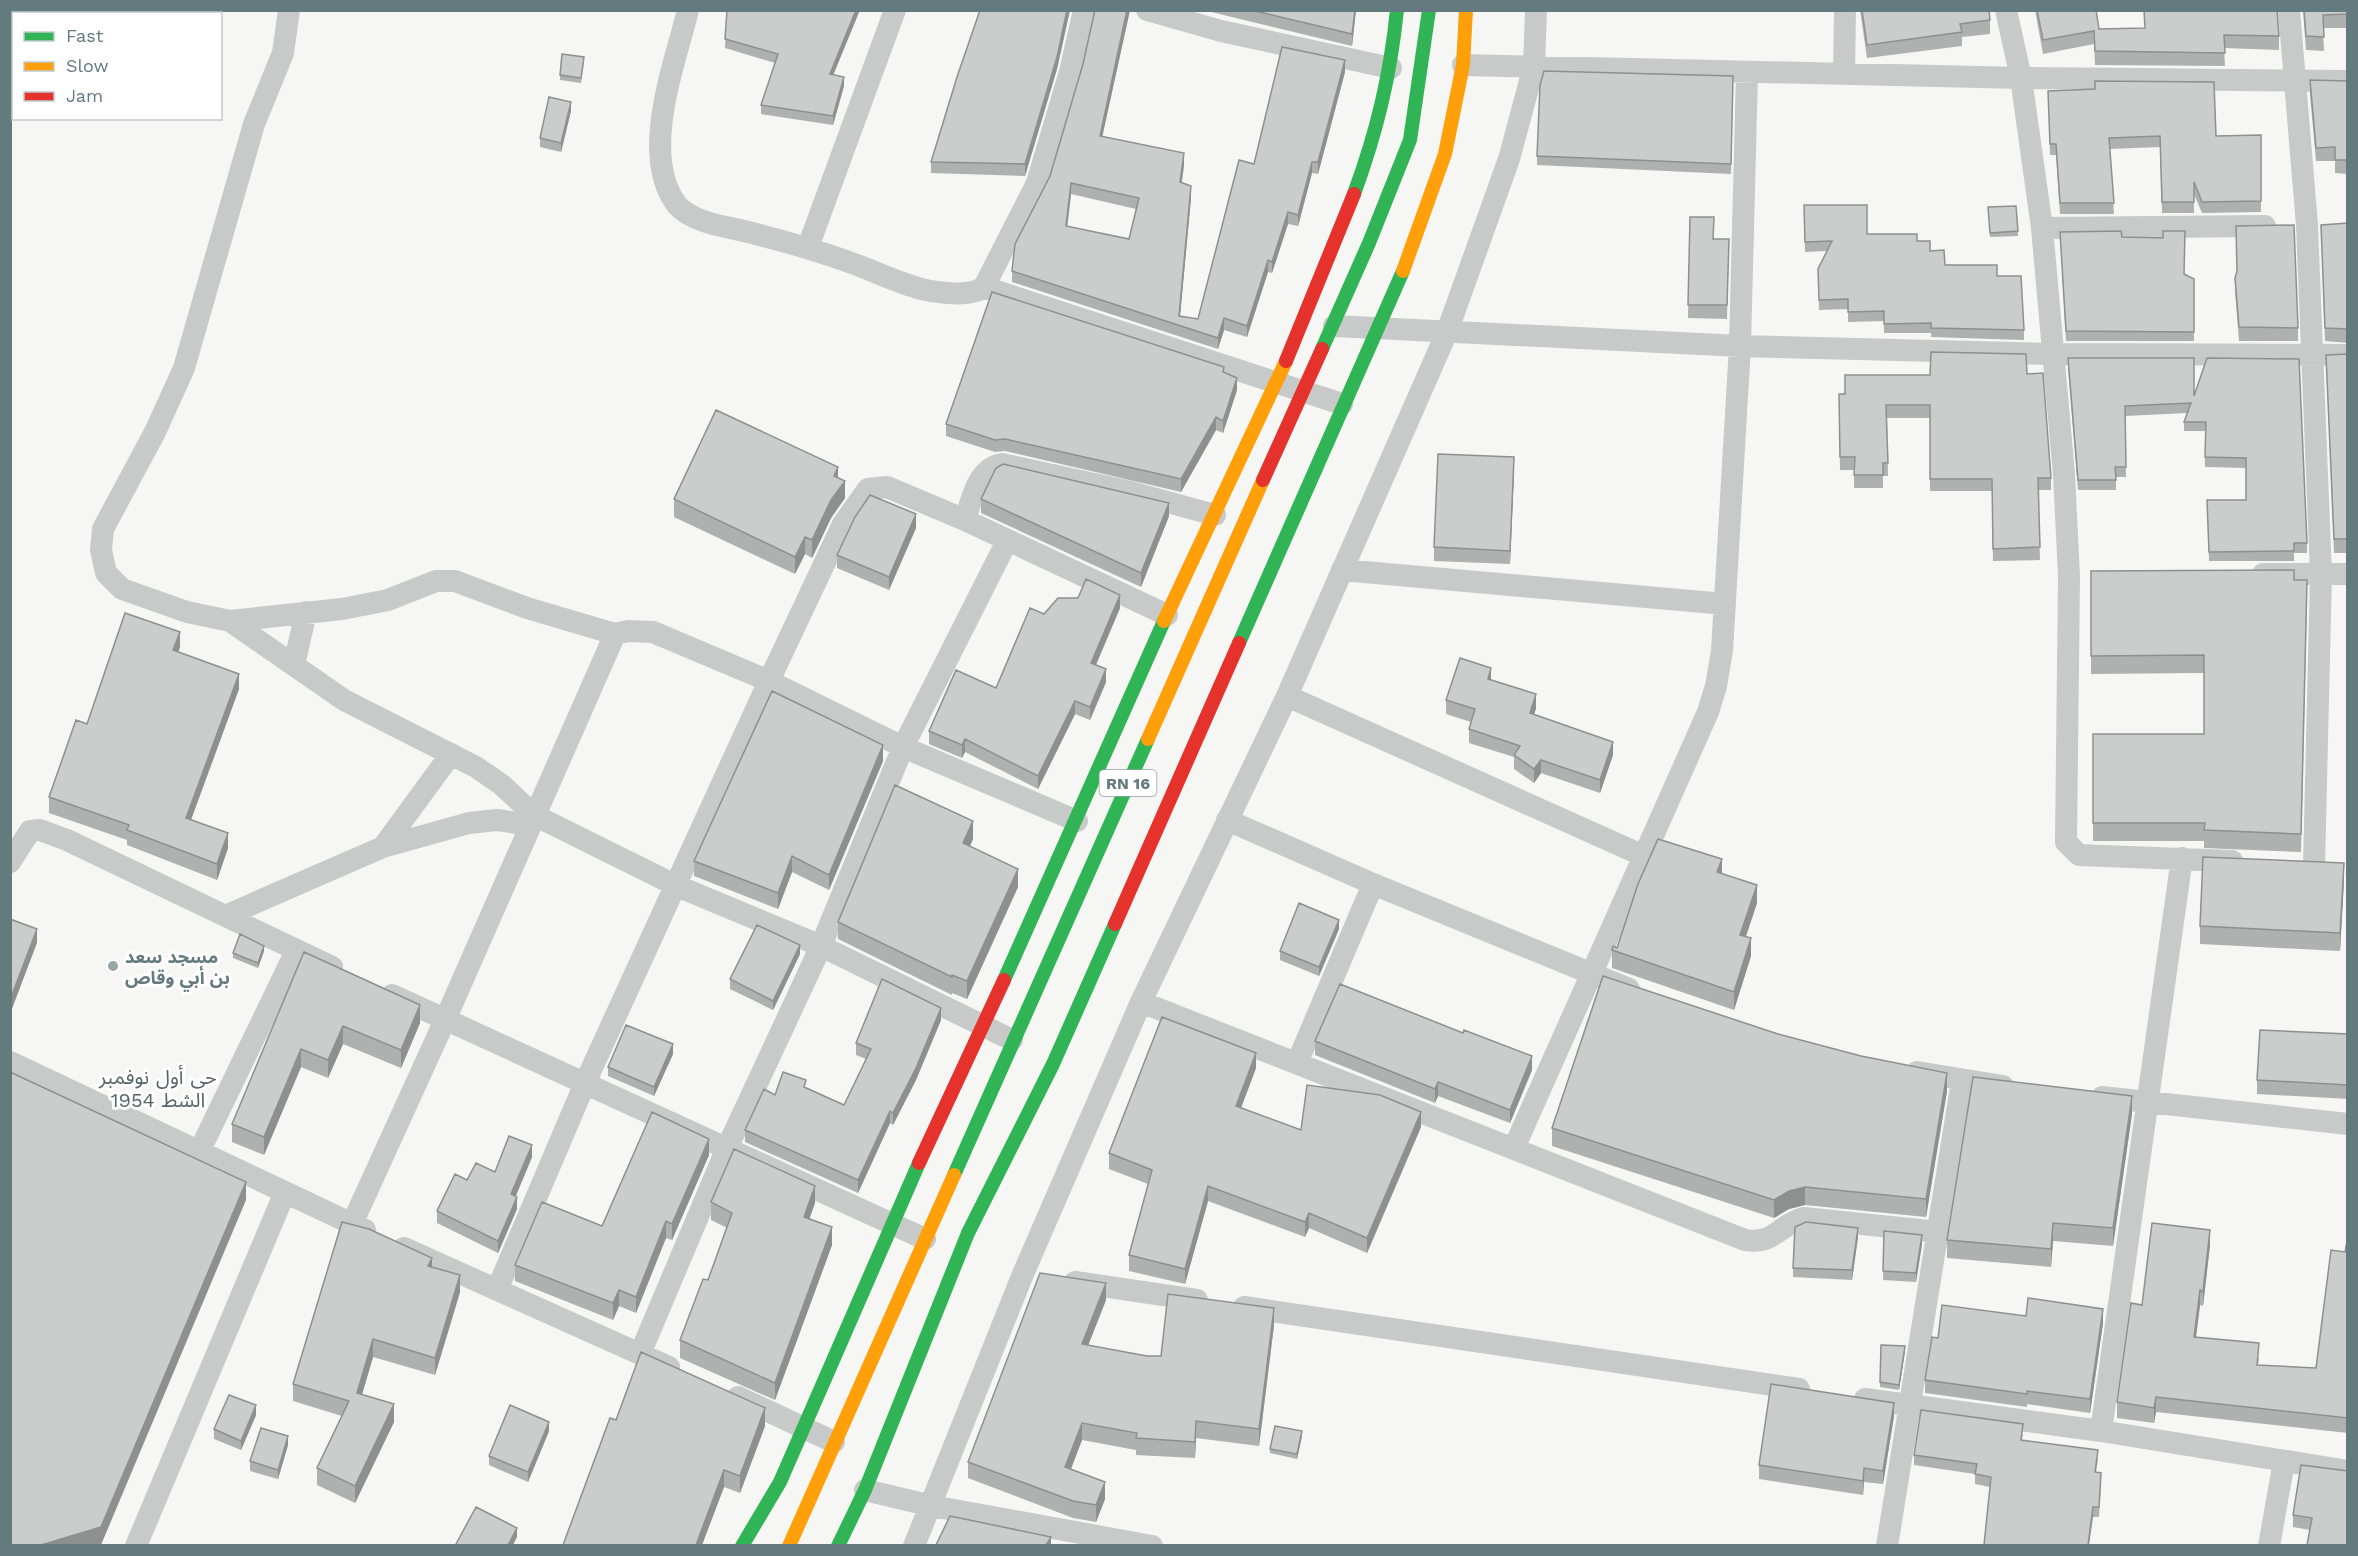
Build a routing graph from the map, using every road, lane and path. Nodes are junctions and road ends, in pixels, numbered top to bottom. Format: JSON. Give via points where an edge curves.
{"nodes":[{"id":1,"x":289,"y":10,"type":"edge"},
{"id":2,"x":688,"y":10,"type":"edge"},
{"id":3,"x":895,"y":10,"type":"edge"},
{"id":4,"x":1084,"y":10,"type":"edge"},
{"id":5,"x":1147,"y":10,"type":"edge"},
{"id":6,"x":1397,"y":10,"type":"edge"},
{"id":7,"x":1430,"y":10,"type":"edge"},
{"id":8,"x":1466,"y":10,"type":"edge"},
{"id":9,"x":1536,"y":10,"type":"edge"},
{"id":10,"x":1845,"y":10,"type":"edge"},
{"id":11,"x":2006,"y":10,"type":"edge"},
{"id":12,"x":2289,"y":10,"type":"edge"},
{"id":13,"x":1463,"y":65,"type":"junction"},
{"id":14,"x":1534,"y":66,"type":"junction"},
{"id":15,"x":1391,"y":68,"type":"junction"},
{"id":16,"x":1748,"y":73,"type":"junction"},
{"id":17,"x":1844,"y":74,"type":"junction"},
{"id":18,"x":2021,"y":78,"type":"junction"},
{"id":19,"x":2296,"y":80,"type":"junction"},
{"id":20,"x":2348,"y":81,"type":"edge"},
{"id":21,"x":2317,"y":225,"type":"junction"},
{"id":22,"x":2042,"y":228,"type":"junction"},
{"id":23,"x":808,"y":247,"type":"junction"},
{"id":24,"x":984,"y":287,"type":"junction"},
{"id":25,"x":1334,"y":326,"type":"junction"},
{"id":26,"x":1379,"y":327,"type":"junction"},
{"id":27,"x":1447,"y":332,"type":"junction"},
{"id":28,"x":1740,"y":346,"type":"junction"},
{"id":29,"x":2055,"y":354,"type":"junction"},
{"id":30,"x":2313,"y":355,"type":"junction"},
{"id":31,"x":2348,"y":355,"type":"edge"},
{"id":32,"x":1277,"y":381,"type":"junction"},
{"id":33,"x":1304,"y":391,"type":"junction"},
{"id":34,"x":1342,"y":404,"type":"junction"},
{"id":35,"x":1215,"y":515,"type":"junction"},
{"id":36,"x":965,"y":520,"type":"junction"},
{"id":37,"x":1006,"y":541,"type":"junction"},
{"id":38,"x":1342,"y":570,"type":"junction"},
{"id":39,"x":2237,"y":574,"type":"edge"},
{"id":40,"x":2321,"y":574,"type":"junction"},
{"id":41,"x":2348,"y":574,"type":"edge"},
{"id":42,"x":2069,"y":576,"type":"junction"},
{"id":43,"x":2093,"y":576,"type":"edge"},
{"id":44,"x":1725,"y":604,"type":"junction"},
{"id":45,"x":306,"y":612,"type":"junction"},
{"id":46,"x":1167,"y":615,"type":"junction"},
{"id":47,"x":230,"y":621,"type":"junction"},
{"id":48,"x":615,"y":634,"type":"junction"},
{"id":49,"x":294,"y":665,"type":"junction"},
{"id":50,"x":769,"y":681,"type":"junction"},
{"id":51,"x":1287,"y":696,"type":"junction"},
{"id":52,"x":903,"y":747,"type":"junction"},
{"id":53,"x":452,"y":754,"type":"junction"},
{"id":54,"x":532,"y":820,"type":"junction"},
{"id":55,"x":1077,"y":820,"type":"junction"},
{"id":56,"x":1227,"y":820,"type":"junction"},
{"id":57,"x":383,"y":847,"type":"junction"},
{"id":58,"x":1644,"y":856,"type":"junction"},
{"id":59,"x":2182,"y":858,"type":"junction"},
{"id":60,"x":10,"y":862,"type":"edge"},
{"id":61,"x":2248,"y":862,"type":"edge"},
{"id":62,"x":2314,"y":866,"type":"edge"},
{"id":63,"x":1373,"y":884,"type":"junction"},
{"id":64,"x":677,"y":886,"type":"junction"},
{"id":65,"x":225,"y":916,"type":"junction"},
{"id":66,"x":821,"y":946,"type":"junction"},
{"id":67,"x":296,"y":951,"type":"junction"},
{"id":68,"x":349,"y":975,"type":"edge"},
{"id":69,"x":1591,"y":975,"type":"junction"},
{"id":70,"x":370,"y":985,"type":"edge"},
{"id":71,"x":1646,"y":996,"type":"edge"},
{"id":72,"x":1141,"y":1002,"type":"junction"},
{"id":73,"x":445,"y":1020,"type":"junction"},
{"id":74,"x":982,"y":1025,"type":"junction"},
{"id":75,"x":1012,"y":1040,"type":"junction"},
{"id":76,"x":10,"y":1062,"type":"edge"},
{"id":77,"x":1297,"y":1063,"type":"junction"},
{"id":78,"x":1899,"y":1068,"type":"edge"},
{"id":79,"x":1962,"y":1081,"type":"junction"},
{"id":80,"x":585,"y":1083,"type":"junction"},
{"id":81,"x":2020,"y":1088,"type":"edge"},
{"id":82,"x":2079,"y":1094,"type":"edge"},
{"id":83,"x":2148,"y":1102,"type":"junction"},
{"id":84,"x":2348,"y":1124,"type":"edge"},
{"id":85,"x":727,"y":1148,"type":"junction"},
{"id":86,"x":1514,"y":1148,"type":"junction"},
{"id":87,"x":199,"y":1152,"type":"junction"},
{"id":88,"x":285,"y":1192,"type":"junction"},
{"id":89,"x":352,"y":1224,"type":"junction"},
{"id":90,"x":891,"y":1224,"type":"junction"},
{"id":91,"x":1939,"y":1232,"type":"junction"},
{"id":92,"x":925,"y":1239,"type":"junction"},
{"id":93,"x":1023,"y":1274,"type":"junction"},
{"id":94,"x":497,"y":1290,"type":"junction"},
{"id":95,"x":640,"y":1354,"type":"junction"},
{"id":96,"x":684,"y":1373,"type":"edge"},
{"id":97,"x":716,"y":1388,"type":"edge"},
{"id":98,"x":1815,"y":1391,"type":"edge"},
{"id":99,"x":1839,"y":1395,"type":"edge"},
{"id":100,"x":1910,"y":1406,"type":"junction"},
{"id":101,"x":804,"y":1427,"type":"junction"},
{"id":102,"x":2101,"y":1431,"type":"junction"},
{"id":103,"x":834,"y":1442,"type":"junction"},
{"id":104,"x":2284,"y":1461,"type":"junction"},
{"id":105,"x":2348,"y":1471,"type":"edge"},
{"id":106,"x":865,"y":1490,"type":"junction"},
{"id":107,"x":932,"y":1506,"type":"junction"},
{"id":108,"x":136,"y":1545,"type":"edge"},
{"id":109,"x":742,"y":1545,"type":"edge"},
{"id":110,"x":789,"y":1545,"type":"edge"},
{"id":111,"x":838,"y":1545,"type":"edge"},
{"id":112,"x":914,"y":1545,"type":"edge"},
{"id":113,"x":1152,"y":1545,"type":"edge"},
{"id":114,"x":1887,"y":1545,"type":"edge"},
{"id":115,"x":2269,"y":1545,"type":"edge"}],
"edges":[{"from":1,"to":47,"type":"street","via":[[283,53],[254,124],[184,368],[103,529],[101,550],[106,573],[122,589],[187,612]]},
{"from":2,"to":23,"type":"street","via":[[661,118],[665,178],[678,205],[696,218],[717,225]]},
{"from":3,"to":23,"type":"street"},
{"from":4,"to":24,"type":"street","via":[[1037,183]]},
{"from":5,"to":15,"type":"street","via":[[1221,31]]},
{"from":6,"to":15,"type":"main road"},
{"from":7,"to":25,"type":"main road","number":"RN 16","via":[[1410,140]]},
{"from":8,"to":13,"type":"main road","number":"RN 16"},
{"from":9,"to":14,"type":"street"},
{"from":10,"to":17,"type":"street"},
{"from":11,"to":18,"type":"street"},
{"from":12,"to":19,"type":"street"},
{"from":13,"to":14,"type":"street"},
{"from":13,"to":26,"type":"main road","number":"RN 16","via":[[1445,154]]},
{"from":14,"to":16,"type":"street"},
{"from":14,"to":27,"type":"street","via":[[1509,159]]},
{"from":15,"to":32,"type":"main road","via":[[1373,141],[1342,229]]},
{"from":16,"to":17,"type":"street"},
{"from":16,"to":28,"type":"street"},
{"from":17,"to":18,"type":"street"},
{"from":18,"to":19,"type":"street"},
{"from":18,"to":22,"type":"street"},
{"from":19,"to":20,"type":"street"},
{"from":19,"to":21,"type":"street"},
{"from":21,"to":22,"type":"street"},
{"from":21,"to":30,"type":"street"},
{"from":22,"to":29,"type":"street"},
{"from":23,"to":24,"type":"street","via":[[928,291],[957,294]]},
{"from":24,"to":32,"type":"street"},
{"from":25,"to":26,"type":"street"},
{"from":25,"to":33,"type":"main road","number":"RN 16"},
{"from":26,"to":27,"type":"street"},
{"from":26,"to":34,"type":"main road","number":"RN 16"},
{"from":27,"to":28,"type":"street"},
{"from":27,"to":38,"type":"street"},
{"from":28,"to":29,"type":"street"},
{"from":28,"to":44,"type":"street"},
{"from":29,"to":30,"type":"street"},
{"from":29,"to":42,"type":"street"},
{"from":30,"to":31,"type":"street"},
{"from":30,"to":40,"type":"street"},
{"from":32,"to":33,"type":"street"},
{"from":32,"to":35,"type":"main road"},
{"from":33,"to":34,"type":"street"},
{"from":33,"to":75,"type":"main road","number":"RN 16"},
{"from":34,"to":106,"type":"main road","number":"RN 16","via":[[1053,1064],[968,1233]]},
{"from":35,"to":36,"type":"street","via":[[1002,464],[984,472]]},
{"from":35,"to":46,"type":"main road"},
{"from":36,"to":37,"type":"street"},
{"from":36,"to":50,"type":"street","via":[[887,487],[868,489],[843,524]]},
{"from":37,"to":46,"type":"street"},
{"from":37,"to":52,"type":"street"},
{"from":38,"to":44,"type":"street"},
{"from":38,"to":51,"type":"street"},
{"from":39,"to":40,"type":"street"},
{"from":40,"to":41,"type":"street"},
{"from":40,"to":62,"type":"street"},
{"from":42,"to":43,"type":"street"},
{"from":42,"to":59,"type":"street","via":[[2066,842],[2079,855]]},
{"from":44,"to":58,"type":"street","via":[[1722,651],[1708,712]]},
{"from":45,"to":47,"type":"street"},
{"from":45,"to":48,"type":"street","via":[[388,600],[436,581],[455,581]]},
{"from":45,"to":49,"type":"street"},
{"from":46,"to":55,"type":"main road"},
{"from":47,"to":49,"type":"street"},
{"from":48,"to":50,"type":"street","via":[[653,632]]},
{"from":48,"to":54,"type":"street"},
{"from":49,"to":53,"type":"street","via":[[344,700]]},
{"from":50,"to":52,"type":"street"},
{"from":50,"to":64,"type":"street"},
{"from":51,"to":56,"type":"street"},
{"from":51,"to":58,"type":"street"},
{"from":52,"to":55,"type":"street"},
{"from":52,"to":66,"type":"street"},
{"from":53,"to":54,"type":"street","via":[[502,785]]},
{"from":53,"to":57,"type":"street"},
{"from":54,"to":57,"type":"street","via":[[469,823]]},
{"from":54,"to":64,"type":"street"},
{"from":54,"to":73,"type":"street"},
{"from":55,"to":74,"type":"main road"},
{"from":56,"to":63,"type":"street"},
{"from":56,"to":72,"type":"street"},
{"from":57,"to":65,"type":"street"},
{"from":58,"to":69,"type":"street"},
{"from":59,"to":61,"type":"street"},
{"from":59,"to":83,"type":"street"},
{"from":60,"to":65,"type":"street","via":[[30,831],[40,830]]},
{"from":63,"to":69,"type":"street"},
{"from":63,"to":77,"type":"street"},
{"from":64,"to":66,"type":"street"},
{"from":64,"to":80,"type":"street"},
{"from":65,"to":67,"type":"street"},
{"from":66,"to":74,"type":"street"},
{"from":66,"to":85,"type":"street"},
{"from":67,"to":68,"type":"street"},
{"from":67,"to":87,"type":"street"},
{"from":69,"to":71,"type":"street"},
{"from":69,"to":86,"type":"street"},
{"from":70,"to":73,"type":"street"},
{"from":72,"to":77,"type":"street"},
{"from":72,"to":93,"type":"street"},
{"from":73,"to":80,"type":"street"},
{"from":73,"to":89,"type":"street"},
{"from":74,"to":75,"type":"street"},
{"from":74,"to":90,"type":"main road"},
{"from":75,"to":92,"type":"main road","number":"RN 16"},
{"from":76,"to":87,"type":"street"},
{"from":77,"to":86,"type":"street"},
{"from":78,"to":79,"type":"street"},
{"from":79,"to":81,"type":"street"},
{"from":79,"to":91,"type":"street"},
{"from":80,"to":85,"type":"street"},
{"from":80,"to":94,"type":"street"},
{"from":82,"to":83,"type":"street"},
{"from":83,"to":84,"type":"street"},
{"from":83,"to":102,"type":"street"},
{"from":85,"to":90,"type":"street"},
{"from":85,"to":95,"type":"street"},
{"from":86,"to":91,"type":"street","via":[[1745,1240],[1772,1238],[1795,1220],[1804,1218]]},
{"from":87,"to":88,"type":"street"},
{"from":88,"to":89,"type":"street"},
{"from":88,"to":108,"type":"street"},
{"from":89,"to":94,"type":"street"},
{"from":90,"to":92,"type":"street"},
{"from":90,"to":101,"type":"main road"},
{"from":91,"to":100,"type":"street"},
{"from":92,"to":103,"type":"main road","number":"RN 16"},
{"from":93,"to":98,"type":"street"},
{"from":93,"to":107,"type":"street"},
{"from":94,"to":95,"type":"street"},
{"from":95,"to":96,"type":"street"},
{"from":97,"to":101,"type":"street"},
{"from":99,"to":100,"type":"street"},
{"from":100,"to":102,"type":"street"},
{"from":100,"to":114,"type":"street"},
{"from":101,"to":103,"type":"street"},
{"from":101,"to":109,"type":"main road","via":[[780,1482]]},
{"from":102,"to":104,"type":"street"},
{"from":103,"to":110,"type":"main road","number":"RN 16"},
{"from":104,"to":105,"type":"street"},
{"from":104,"to":115,"type":"street"},
{"from":106,"to":107,"type":"street"},
{"from":106,"to":111,"type":"main road","number":"RN 16"},
{"from":107,"to":112,"type":"street"},
{"from":107,"to":113,"type":"street"}]}
